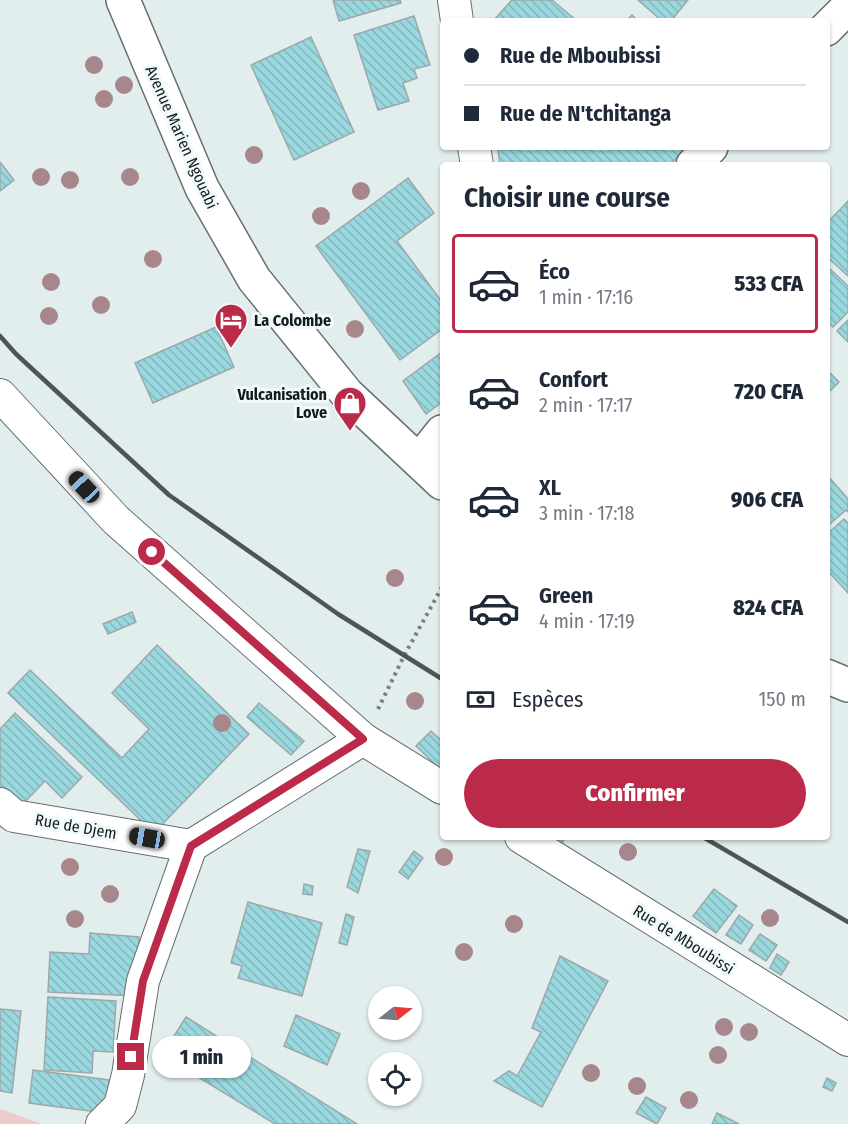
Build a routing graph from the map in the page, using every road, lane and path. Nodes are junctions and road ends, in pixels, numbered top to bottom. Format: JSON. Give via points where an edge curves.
{"nodes":[{"id":1,"x":123,"y":0,"type":"edge"},
{"id":2,"x":454,"y":0,"type":"edge"},
{"id":3,"x":848,"y":7,"type":"edge"},
{"id":4,"x":457,"y":18,"type":"edge"},
{"id":5,"x":830,"y":25,"type":"edge"},
{"id":6,"x":708,"y":150,"type":"edge"},
{"id":7,"x":696,"y":162,"type":"edge"},
{"id":8,"x":0,"y":395,"type":"edge"},
{"id":9,"x":440,"y":435,"type":"edge"},
{"id":10,"x":419,"y":461,"type":"junction"},
{"id":11,"x":440,"y":481,"type":"edge"},
{"id":12,"x":440,"y":591,"type":"edge"},
{"id":13,"x":363,"y":739,"type":"junction"},
{"id":14,"x":440,"y":787,"type":"edge"},
{"id":15,"x":5,"y":814,"type":"edge"},
{"id":16,"x":526,"y":840,"type":"edge"},
{"id":17,"x":191,"y":846,"type":"junction"},
{"id":18,"x":848,"y":1040,"type":"edge"},
{"id":19,"x":102,"y":1124,"type":"edge"}],
"edges":[{"from":1,"to":10,"type":"main road","name":"Avenue Marien Ngouabi","via":[[202,188],[254,279],[347,394]]},
{"from":2,"to":4,"type":"street"},
{"from":3,"to":5,"type":"main road"},
{"from":6,"to":7,"type":"main road"},
{"from":8,"to":13,"type":"street","via":[[116,520]]},
{"from":9,"to":10,"type":"main road"},
{"from":10,"to":11,"type":"main road","name":"Avenue Marien Ngouabi"},
{"from":12,"to":13,"type":"path"},
{"from":13,"to":14,"type":"street"},
{"from":13,"to":17,"type":"street"},
{"from":15,"to":17,"type":"street","name":"Rue de Djem"},
{"from":16,"to":18,"type":"street","name":"Rue de Mboubissi"},
{"from":17,"to":19,"type":"street","via":[[143,981],[120,1106]]}]}
